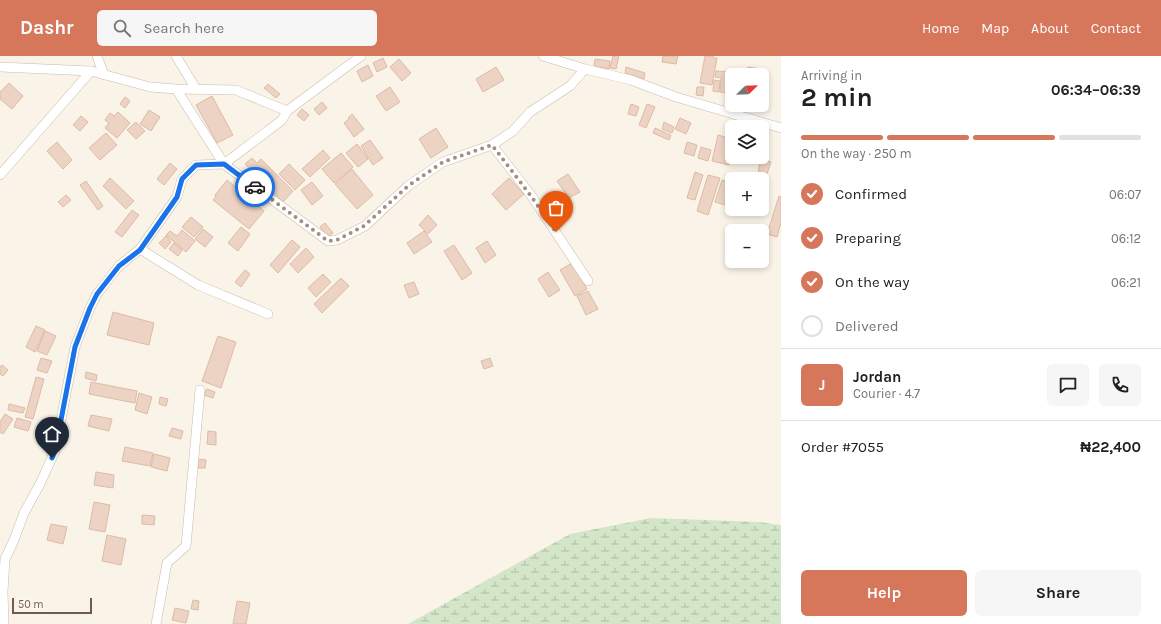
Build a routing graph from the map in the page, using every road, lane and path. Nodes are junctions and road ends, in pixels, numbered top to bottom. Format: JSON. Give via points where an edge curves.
{"nodes":[{"id":1,"x":97,"y":56,"type":"edge"},
{"id":2,"x":176,"y":56,"type":"edge"},
{"id":3,"x":361,"y":56,"type":"edge"},
{"id":4,"x":543,"y":56,"type":"edge"},
{"id":5,"x":0,"y":67,"type":"edge"},
{"id":6,"x":585,"y":69,"type":"junction"},
{"id":7,"x":91,"y":71,"type":"junction"},
{"id":8,"x":104,"y":74,"type":"junction"},
{"id":9,"x":176,"y":89,"type":"junction"},
{"id":10,"x":196,"y":89,"type":"junction"},
{"id":11,"x":287,"y":110,"type":"junction"},
{"id":12,"x":781,"y":128,"type":"edge"},
{"id":13,"x":492,"y":145,"type":"junction"},
{"id":14,"x":224,"y":164,"type":"junction"},
{"id":15,"x":0,"y":175,"type":"edge"},
{"id":16,"x":140,"y":250,"type":"junction"},
{"id":17,"x":588,"y":281,"type":"dead end"},
{"id":18,"x":268,"y":314,"type":"dead end"},
{"id":19,"x":200,"y":390,"type":"dead end"},
{"id":20,"x":2,"y":556,"type":"edge"},
{"id":21,"x":4,"y":624,"type":"edge"},
{"id":22,"x":156,"y":624,"type":"edge"}],
"edges":[{"from":1,"to":8,"type":"street"},
{"from":2,"to":10,"type":"street"},
{"from":3,"to":11,"type":"street"},
{"from":4,"to":6,"type":"street"},
{"from":5,"to":7,"type":"street"},
{"from":6,"to":12,"type":"street","via":[[631,80],[676,97]]},
{"from":6,"to":13,"type":"street","via":[[570,86],[530,112],[513,131]]},
{"from":7,"to":8,"type":"street"},
{"from":7,"to":15,"type":"street"},
{"from":8,"to":9,"type":"street","via":[[150,87]]},
{"from":9,"to":10,"type":"street"},
{"from":9,"to":14,"type":"street"},
{"from":10,"to":11,"type":"street","via":[[236,90]]},
{"from":11,"to":14,"type":"street","via":[[282,120]]},
{"from":13,"to":14,"type":"street","via":[[443,162],[408,186],[364,226],[337,240],[328,241]]},
{"from":13,"to":17,"type":"street","via":[[531,196]]},
{"from":14,"to":16,"type":"street","via":[[196,165],[182,179],[177,197]]},
{"from":16,"to":18,"type":"street","via":[[198,285]]},
{"from":16,"to":20,"type":"street","via":[[119,266],[97,294],[90,308],[75,347],[55,451],[24,513],[14,540]]},
{"from":19,"to":22,"type":"street","via":[[186,546],[167,563]]},
{"from":20,"to":21,"type":"street"}]}
